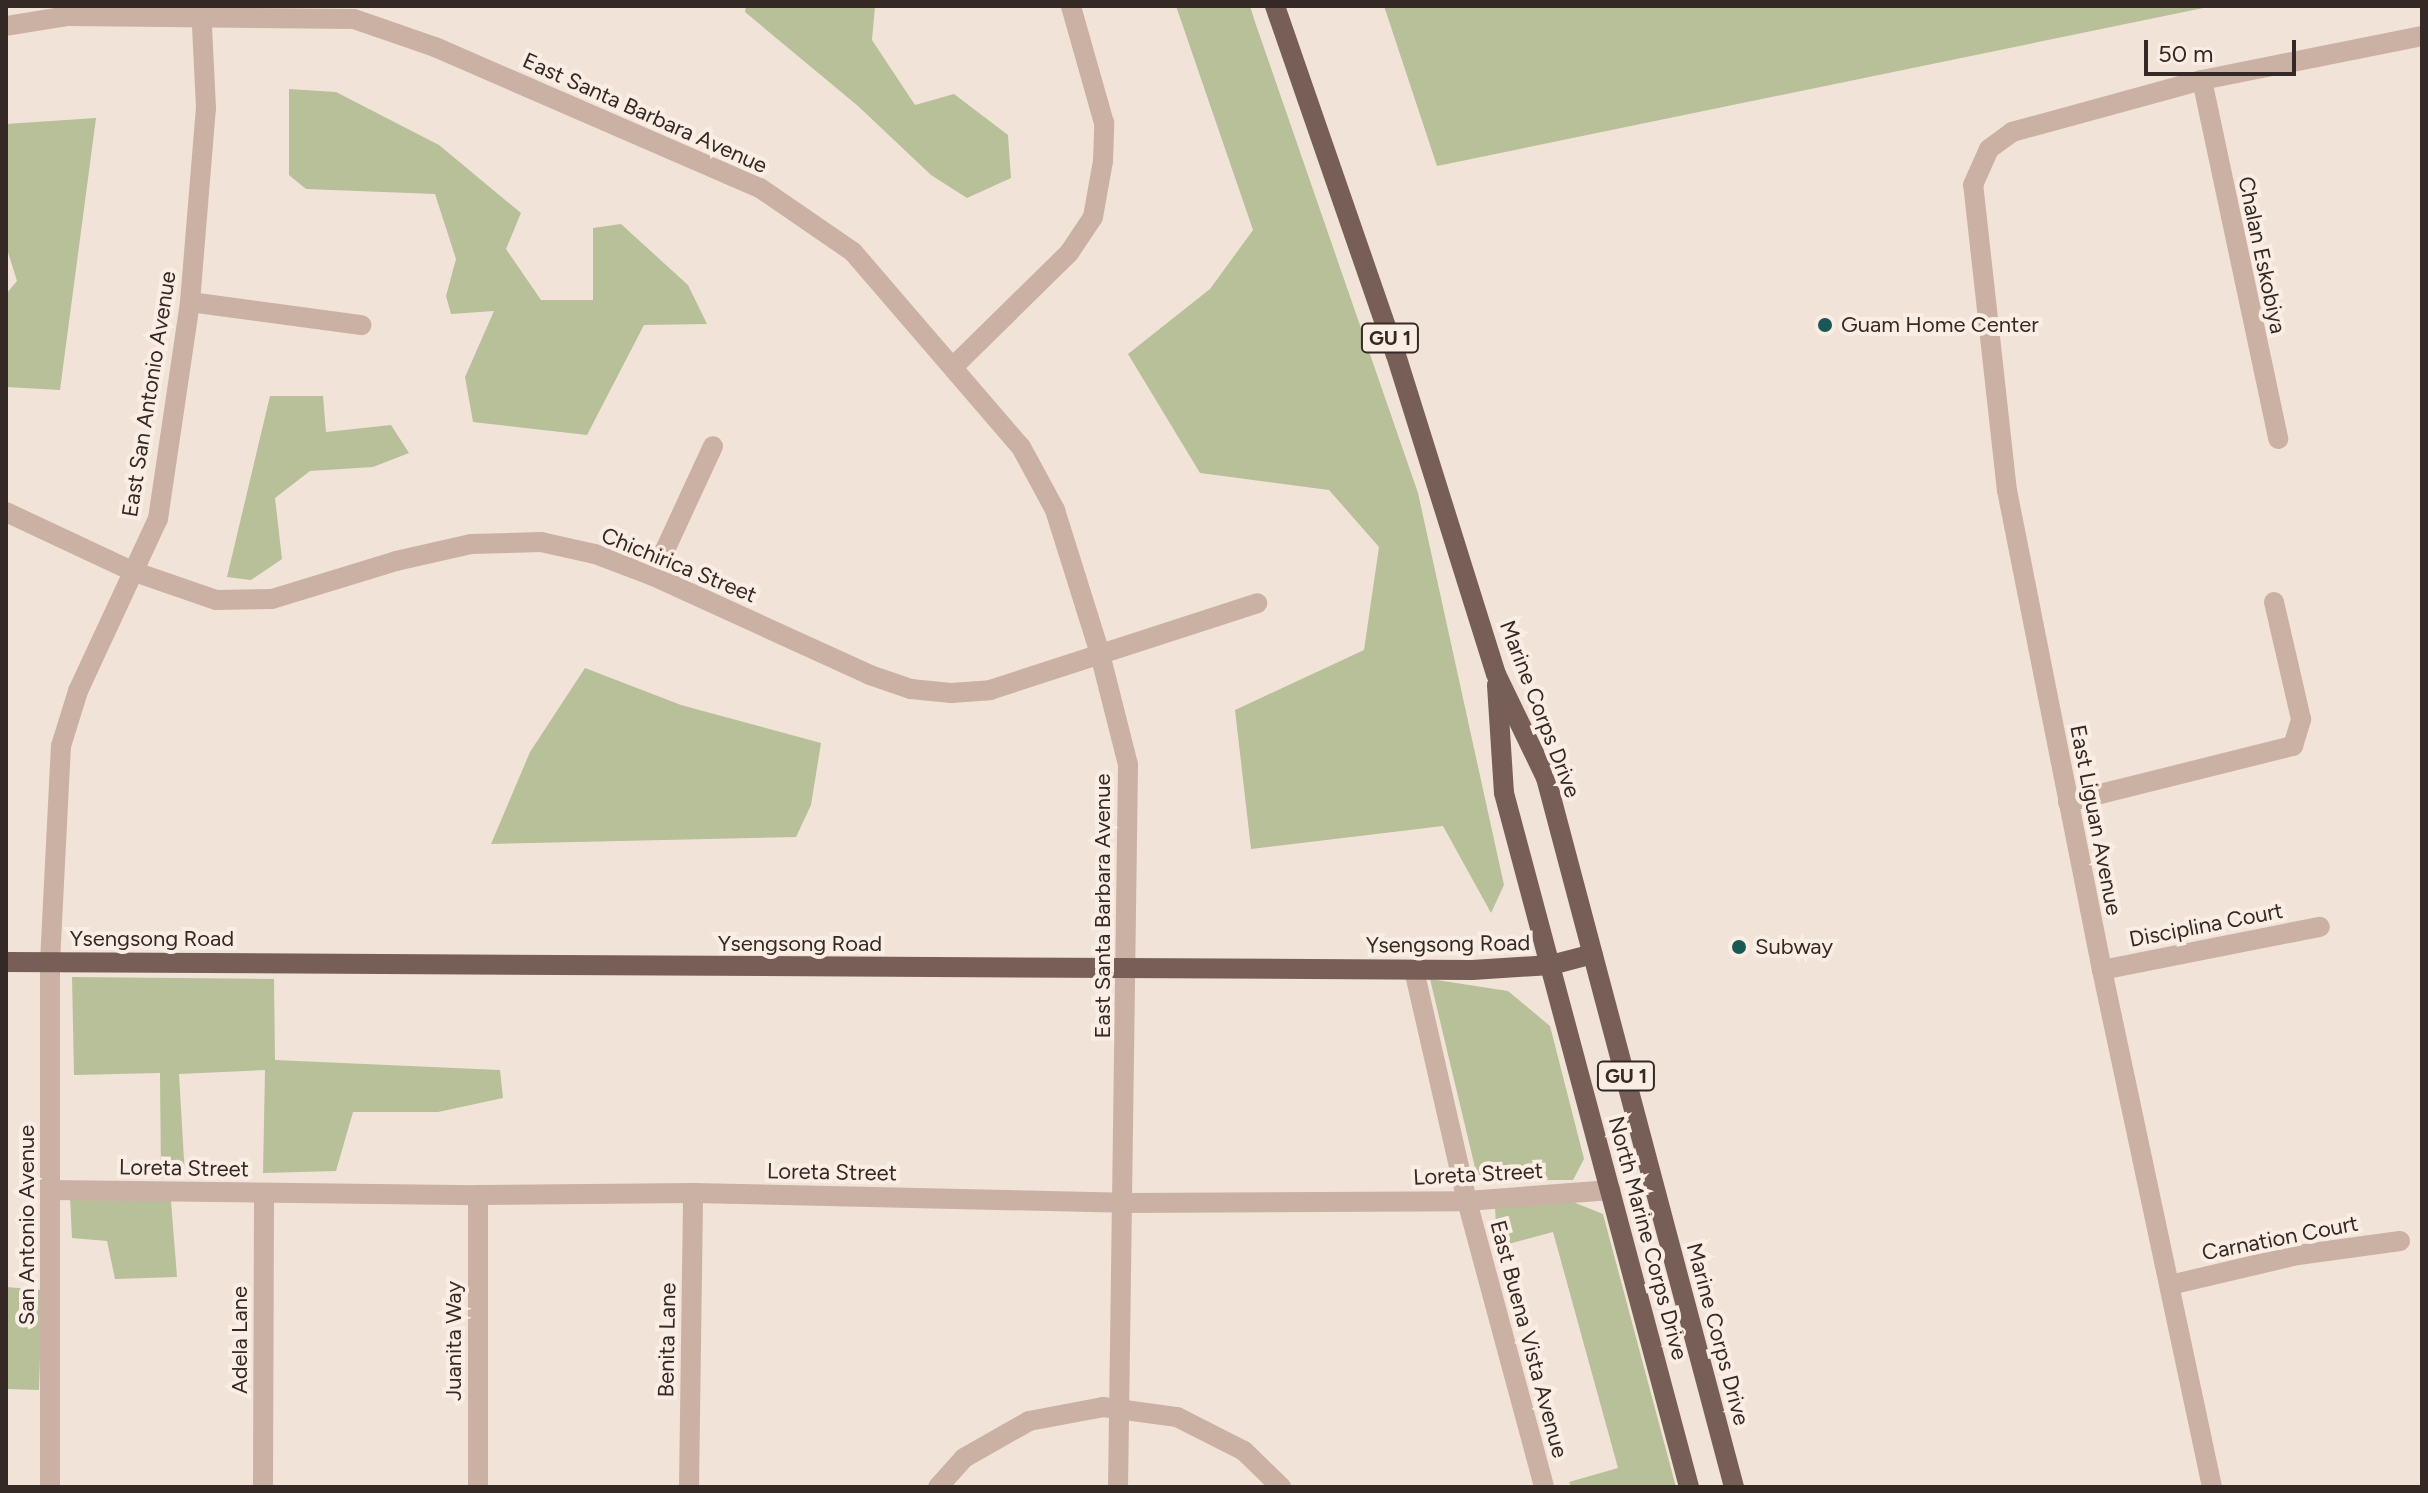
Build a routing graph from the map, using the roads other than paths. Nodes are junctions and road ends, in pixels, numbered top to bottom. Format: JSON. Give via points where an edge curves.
{"nodes":[{"id":1,"x":1071,"y":6,"type":"edge"},
{"id":2,"x":1275,"y":6,"type":"edge"},
{"id":3,"x":201,"y":10,"type":"edge"},
{"id":4,"x":6,"y":26,"type":"edge"},
{"id":5,"x":2422,"y":36,"type":"edge"},
{"id":6,"x":2202,"y":80,"type":"junction"},
{"id":7,"x":190,"y":302,"type":"junction"},
{"id":8,"x":361,"y":325,"type":"dead end"},
{"id":9,"x":954,"y":366,"type":"junction"},
{"id":10,"x":2278,"y":439,"type":"dead end"},
{"id":11,"x":713,"y":446,"type":"dead end"},
{"id":12,"x":6,"y":512,"type":"edge"},
{"id":13,"x":132,"y":571,"type":"junction"},
{"id":14,"x":653,"y":576,"type":"junction"},
{"id":15,"x":2274,"y":602,"type":"dead end"},
{"id":16,"x":1257,"y":603,"type":"dead end"},
{"id":17,"x":1100,"y":654,"type":"junction"},
{"id":18,"x":1496,"y":674,"type":"junction"},
{"id":19,"x":2068,"y":802,"type":"junction"},
{"id":20,"x":2320,"y":927,"type":"dead end"},
{"id":21,"x":1593,"y":954,"type":"junction"},
{"id":22,"x":6,"y":962,"type":"edge"},
{"id":23,"x":50,"y":962,"type":"junction"},
{"id":24,"x":1551,"y":965,"type":"junction"},
{"id":25,"x":1414,"y":970,"type":"junction"},
{"id":26,"x":2102,"y":970,"type":"junction"},
{"id":27,"x":1127,"y":971,"type":"junction"},
{"id":28,"x":51,"y":1190,"type":"junction"},
{"id":29,"x":1611,"y":1190,"type":"junction"},
{"id":30,"x":264,"y":1193,"type":"junction"},
{"id":31,"x":693,"y":1193,"type":"junction"},
{"id":32,"x":478,"y":1195,"type":"junction"},
{"id":33,"x":1467,"y":1201,"type":"junction"},
{"id":34,"x":1124,"y":1203,"type":"junction"},
{"id":35,"x":2400,"y":1241,"type":"dead end"},
{"id":36,"x":2170,"y":1285,"type":"junction"},
{"id":37,"x":1119,"y":1408,"type":"junction"},
{"id":38,"x":50,"y":1487,"type":"edge"},
{"id":39,"x":263,"y":1487,"type":"edge"},
{"id":40,"x":478,"y":1487,"type":"edge"},
{"id":41,"x":689,"y":1487,"type":"edge"},
{"id":42,"x":938,"y":1487,"type":"edge"},
{"id":43,"x":1118,"y":1487,"type":"edge"},
{"id":44,"x":1281,"y":1487,"type":"edge"},
{"id":45,"x":1544,"y":1487,"type":"edge"},
{"id":46,"x":1689,"y":1487,"type":"edge"},
{"id":47,"x":1734,"y":1487,"type":"edge"},
{"id":48,"x":2212,"y":1487,"type":"edge"}],
"edges":[{"from":1,"to":9,"type":"street","via":[[1104,123],[1093,217],[1069,253]]},
{"from":2,"to":18,"type":"main road","name":"Marine Corps Drive","number":"GU 1","via":[[1396,355]]},
{"from":3,"to":4,"type":"street","name":"East Santa Barbara Avenue","via":[[68,16]]},
{"from":3,"to":7,"type":"street","name":"East San Antonio Avenue","via":[[206,108]]},
{"from":3,"to":9,"type":"street","name":"East Santa Barbara Avenue","via":[[354,19],[435,47],[760,188],[853,252]]},
{"from":5,"to":6,"type":"street"},
{"from":6,"to":10,"type":"street","name":"Chalan Eskobiya"},
{"from":6,"to":19,"type":"street","name":"East Liguan Avenue","via":[[2012,132],[1995,143],[1975,176],[1973,197],[2007,491]]},
{"from":7,"to":8,"type":"street"},
{"from":7,"to":13,"type":"street","name":"East San Antonio Avenue","via":[[158,519]]},
{"from":9,"to":17,"type":"street","name":"East Santa Barbara Avenue","via":[[1021,447],[1055,510]]},
{"from":11,"to":14,"type":"street"},
{"from":12,"to":13,"type":"street","name":"Chichirica Street"},
{"from":13,"to":14,"type":"street","name":"Chichirica Street","via":[[216,600],[272,599],[471,544],[541,542],[595,554]]},
{"from":13,"to":23,"type":"street","name":"East San Antonio Avenue","via":[[78,691],[61,746]]},
{"from":14,"to":17,"type":"street","name":"Chichirica Street","via":[[911,689],[990,690]]},
{"from":15,"to":19,"type":"street","via":[[2301,719],[2293,746]]},
{"from":16,"to":17,"type":"street","name":"Chichirica Street"},
{"from":17,"to":27,"type":"street","name":"East Santa Barbara Avenue","via":[[1128,765]]},
{"from":18,"to":21,"type":"main road","name":"Marine Corps Drive","number":"GU 1","via":[[1546,778]]},
{"from":18,"to":24,"type":"main road","name":"North Marine Corps Drive","number":"GU 1","via":[[1504,793]]},
{"from":19,"to":26,"type":"street","name":"East Liguan Avenue"},
{"from":20,"to":26,"type":"street","name":"Disciplina Court"},
{"from":21,"to":24,"type":"main road","name":"Ysengsong Road"},
{"from":21,"to":47,"type":"main road","name":"Marine Corps Drive","number":"GU 1"},
{"from":22,"to":23,"type":"main road","name":"Ysengsong Road"},
{"from":23,"to":27,"type":"main road","name":"Ysengsong Road"},
{"from":23,"to":28,"type":"street","name":"San Antonio Avenue"},
{"from":24,"to":25,"type":"main road","name":"Ysengsong Road"},
{"from":24,"to":29,"type":"main road","name":"North Marine Corps Drive","number":"GU 1"},
{"from":25,"to":27,"type":"main road","name":"Ysengsong Road"},
{"from":25,"to":33,"type":"street","name":"East Buena Vista Avenue"},
{"from":26,"to":36,"type":"street","name":"East Liguan Avenue"},
{"from":27,"to":34,"type":"street","name":"East Santa Barbara Avenue"},
{"from":28,"to":30,"type":"street","name":"Loreta Street"},
{"from":28,"to":38,"type":"street","name":"San Antonio Avenue"},
{"from":29,"to":33,"type":"street","name":"Loreta Street"},
{"from":29,"to":46,"type":"main road","name":"North Marine Corps Drive","number":"GU 1"},
{"from":30,"to":32,"type":"street","name":"Loreta Street"},
{"from":30,"to":39,"type":"street","name":"Adela Lane"},
{"from":31,"to":32,"type":"street","name":"Loreta Street"},
{"from":31,"to":34,"type":"street","name":"Loreta Street"},
{"from":31,"to":41,"type":"street","name":"Benita Lane"},
{"from":32,"to":40,"type":"street","name":"Juanita Way"},
{"from":33,"to":34,"type":"street","name":"Loreta Street"},
{"from":33,"to":45,"type":"street","name":"East Buena Vista Avenue"},
{"from":34,"to":37,"type":"street","name":"East Santa Barbara Avenue"},
{"from":35,"to":36,"type":"street","name":"Carnation Court","via":[[2298,1255]]},
{"from":36,"to":48,"type":"street","name":"East Liguan Avenue"},
{"from":37,"to":42,"type":"street","via":[[1029,1421],[964,1458]]},
{"from":37,"to":43,"type":"street","name":"East Santa Barbara Avenue"},
{"from":37,"to":44,"type":"street","via":[[1177,1417],[1244,1451]]}]}
